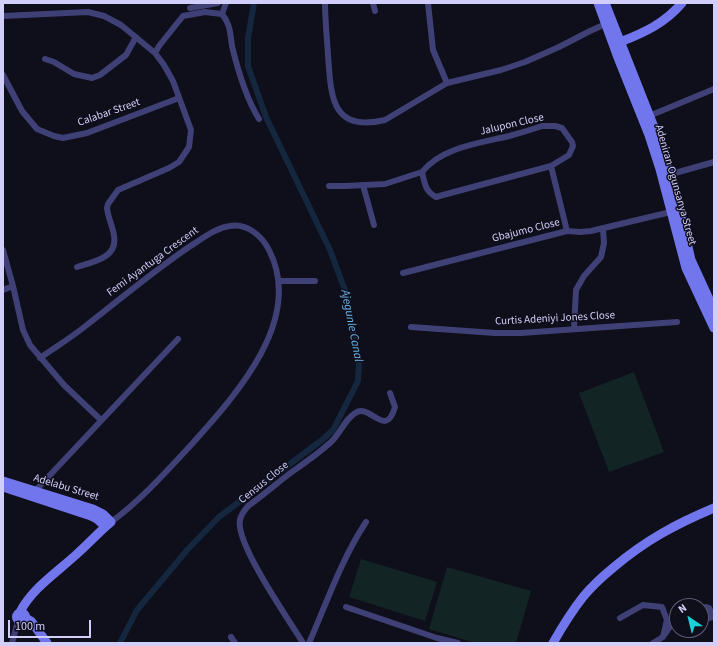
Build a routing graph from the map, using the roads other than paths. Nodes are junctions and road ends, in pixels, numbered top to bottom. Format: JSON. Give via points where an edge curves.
{"nodes":[{"id":1,"x":218,"y":3,"type":"edge"},
{"id":2,"x":226,"y":3,"type":"edge"},
{"id":3,"x":325,"y":3,"type":"edge"},
{"id":4,"x":373,"y":3,"type":"edge"},
{"id":5,"x":428,"y":3,"type":"edge"},
{"id":6,"x":598,"y":3,"type":"edge"},
{"id":7,"x":605,"y":3,"type":"edge"},
{"id":8,"x":682,"y":3,"type":"edge"},
{"id":9,"x":190,"y":8,"type":"edge"},
{"id":10,"x":375,"y":11,"type":"dead end"},
{"id":11,"x":222,"y":14,"type":"junction"},
{"id":12,"x":3,"y":16,"type":"edge"},
{"id":13,"x":609,"y":23,"type":"junction"},
{"id":14,"x":136,"y":36,"type":"junction"},
{"id":15,"x":620,"y":42,"type":"junction"},
{"id":16,"x":155,"y":53,"type":"junction"},
{"id":17,"x":45,"y":59,"type":"dead end"},
{"id":18,"x":3,"y":76,"type":"edge"},
{"id":19,"x":447,"y":83,"type":"junction"},
{"id":20,"x":714,"y":89,"type":"edge"},
{"id":21,"x":178,"y":98,"type":"junction"},
{"id":22,"x":649,"y":116,"type":"junction"},
{"id":23,"x":259,"y":119,"type":"dead end"},
{"id":24,"x":714,"y":162,"type":"edge"},
{"id":25,"x":551,"y":166,"type":"junction"},
{"id":26,"x":422,"y":172,"type":"junction"},
{"id":27,"x":666,"y":176,"type":"junction"},
{"id":28,"x":329,"y":186,"type":"dead end"},
{"id":29,"x":363,"y":186,"type":"junction"},
{"id":30,"x":675,"y":211,"type":"junction"},
{"id":31,"x":374,"y":225,"type":"dead end"},
{"id":32,"x":603,"y":229,"type":"junction"},
{"id":33,"x":567,"y":231,"type":"junction"},
{"id":34,"x":3,"y":250,"type":"edge"},
{"id":35,"x":77,"y":267,"type":"dead end"},
{"id":36,"x":403,"y":273,"type":"dead end"},
{"id":37,"x":315,"y":281,"type":"dead end"},
{"id":38,"x":279,"y":282,"type":"junction"},
{"id":39,"x":13,"y":286,"type":"junction"},
{"id":40,"x":3,"y":290,"type":"edge"},
{"id":41,"x":714,"y":310,"type":"edge"},
{"id":42,"x":677,"y":322,"type":"dead end"},
{"id":43,"x":411,"y":327,"type":"dead end"},
{"id":44,"x":714,"y":328,"type":"edge"},
{"id":45,"x":574,"y":329,"type":"junction"},
{"id":46,"x":178,"y":339,"type":"dead end"},
{"id":47,"x":40,"y":358,"type":"junction"},
{"id":48,"x":390,"y":393,"type":"dead end"},
{"id":49,"x":101,"y":420,"type":"junction"},
{"id":50,"x":3,"y":481,"type":"edge"},
{"id":51,"x":3,"y":487,"type":"edge"},
{"id":52,"x":32,"y":494,"type":"junction"},
{"id":53,"x":714,"y":508,"type":"edge"},
{"id":54,"x":111,"y":522,"type":"junction"},
{"id":55,"x":366,"y":522,"type":"dead end"},
{"id":56,"x":346,"y":607,"type":"dead end"},
{"id":57,"x":709,"y":608,"type":"edge"},
{"id":58,"x":21,"y":617,"type":"junction"},
{"id":59,"x":620,"y":618,"type":"dead end"},
{"id":60,"x":709,"y":618,"type":"edge"},
{"id":61,"x":669,"y":628,"type":"edge"},
{"id":62,"x":662,"y":636,"type":"junction"},
{"id":63,"x":231,"y":637,"type":"dead end"},
{"id":64,"x":12,"y":643,"type":"edge"},
{"id":65,"x":47,"y":643,"type":"edge"},
{"id":66,"x":235,"y":643,"type":"edge"},
{"id":67,"x":303,"y":643,"type":"edge"},
{"id":68,"x":309,"y":643,"type":"edge"},
{"id":69,"x":458,"y":643,"type":"edge"},
{"id":70,"x":553,"y":643,"type":"edge"},
{"id":71,"x":653,"y":643,"type":"edge"}],
"edges":[{"from":1,"to":9,"type":"street"},
{"from":2,"to":11,"type":"street"},
{"from":3,"to":19,"type":"street","via":[[332,98],[338,110],[351,121],[385,120]]},
{"from":4,"to":10,"type":"street"},
{"from":5,"to":19,"type":"street","via":[[433,50]]},
{"from":6,"to":13,"type":"main road","name":"Adeniran Ogunsanya Street"},
{"from":7,"to":13,"type":"main road","name":"Adeniran Ogunsanya Street"},
{"from":8,"to":15,"type":"main road","via":[[671,15],[648,31]]},
{"from":9,"to":11,"type":"street"},
{"from":9,"to":16,"type":"street"},
{"from":11,"to":23,"type":"street","via":[[228,21],[232,46],[248,98]]},
{"from":12,"to":14,"type":"street","via":[[88,12],[104,16]]},
{"from":13,"to":15,"type":"main road","name":"Adeniran Ogunsanya Street"},
{"from":13,"to":19,"type":"street","via":[[525,62]]},
{"from":13,"to":27,"type":"main road","name":"Adeniran Ogunsanya Street","via":[[616,55]]},
{"from":14,"to":16,"type":"street"},
{"from":14,"to":17,"type":"street","via":[[126,55],[92,78],[74,74]]},
{"from":15,"to":22,"type":"main road","name":"Adeniran Ogunsanya Street"},
{"from":16,"to":21,"type":"street","via":[[173,80]]},
{"from":18,"to":21,"type":"street","name":"Calabar Street","via":[[22,111],[37,129],[63,138],[86,133]]},
{"from":20,"to":22,"type":"street"},
{"from":21,"to":35,"type":"street","via":[[190,130],[189,147],[185,154],[179,162],[169,168],[118,190],[107,208],[115,241],[110,254]]},
{"from":22,"to":27,"type":"main road","name":"Adeniran Ogunsanya Street","via":[[661,145]]},
{"from":24,"to":27,"type":"street"},
{"from":25,"to":26,"type":"street","name":"Jalupon Close","via":[[436,196],[426,188]]},
{"from":25,"to":26,"type":"street","name":"Jalupon Close","via":[[569,155],[573,146],[562,128],[542,126],[458,149],[428,165]]},
{"from":25,"to":33,"type":"street"},
{"from":26,"to":29,"type":"street","name":"Jalupon Close","via":[[385,184]]},
{"from":27,"to":30,"type":"main road","name":"Adeniran Ogunsanya Street"},
{"from":28,"to":29,"type":"street","name":"Jalupon Close"},
{"from":29,"to":31,"type":"street"},
{"from":30,"to":32,"type":"street","name":"Gbajumo Close"},
{"from":30,"to":41,"type":"main road","name":"Adeniran Ogunsanya Street","via":[[691,260]]},
{"from":30,"to":44,"type":"main road","name":"Adeniran Ogunsanya Street","via":[[686,268]]},
{"from":32,"to":33,"type":"street","name":"Gbajumo Close"},
{"from":32,"to":45,"type":"street","via":[[601,257],[584,276],[576,290]]},
{"from":33,"to":36,"type":"street","name":"Gbajumo Close"},
{"from":34,"to":39,"type":"street"},
{"from":37,"to":38,"type":"street"},
{"from":38,"to":47,"type":"street","name":"Femi Ayantuga Crescent","via":[[274,259],[257,233],[231,225],[212,232],[175,256],[82,329]]},
{"from":38,"to":54,"type":"street","name":"Femi Ayantuga Crescent","via":[[277,312],[267,343],[240,388],[160,478]]},
{"from":39,"to":40,"type":"street"},
{"from":39,"to":47,"type":"street","via":[[23,330]]},
{"from":42,"to":45,"type":"street","name":"Curtis Adeniyi Jones Close"},
{"from":43,"to":45,"type":"street","name":"Curtis Adeniyi Jones Close","via":[[495,333]]},
{"from":46,"to":49,"type":"street"},
{"from":47,"to":49,"type":"street"},
{"from":48,"to":67,"type":"street","name":"Census Close","via":[[395,407],[392,417],[383,421],[364,411],[358,411],[333,440],[248,506],[240,519],[241,533],[260,574]]},
{"from":49,"to":52,"type":"street"},
{"from":50,"to":52,"type":"main road","name":"Adelabu Street"},
{"from":51,"to":52,"type":"main road","name":"Adelabu Street"},
{"from":52,"to":54,"type":"main road","name":"Adelabu Street"},
{"from":53,"to":70,"type":"main road","via":[[670,528],[623,560],[584,596]]},
{"from":54,"to":58,"type":"main road","via":[[30,596]]},
{"from":55,"to":68,"type":"street","via":[[336,576]]},
{"from":56,"to":69,"type":"street"},
{"from":57,"to":60,"type":"street","via":[[713,617]]},
{"from":58,"to":64,"type":"street"},
{"from":58,"to":65,"type":"main road","via":[[31,621]]},
{"from":59,"to":62,"type":"street","via":[[643,605],[662,607],[666,620]]},
{"from":61,"to":62,"type":"street"},
{"from":62,"to":71,"type":"street"},
{"from":63,"to":66,"type":"street"}]}
